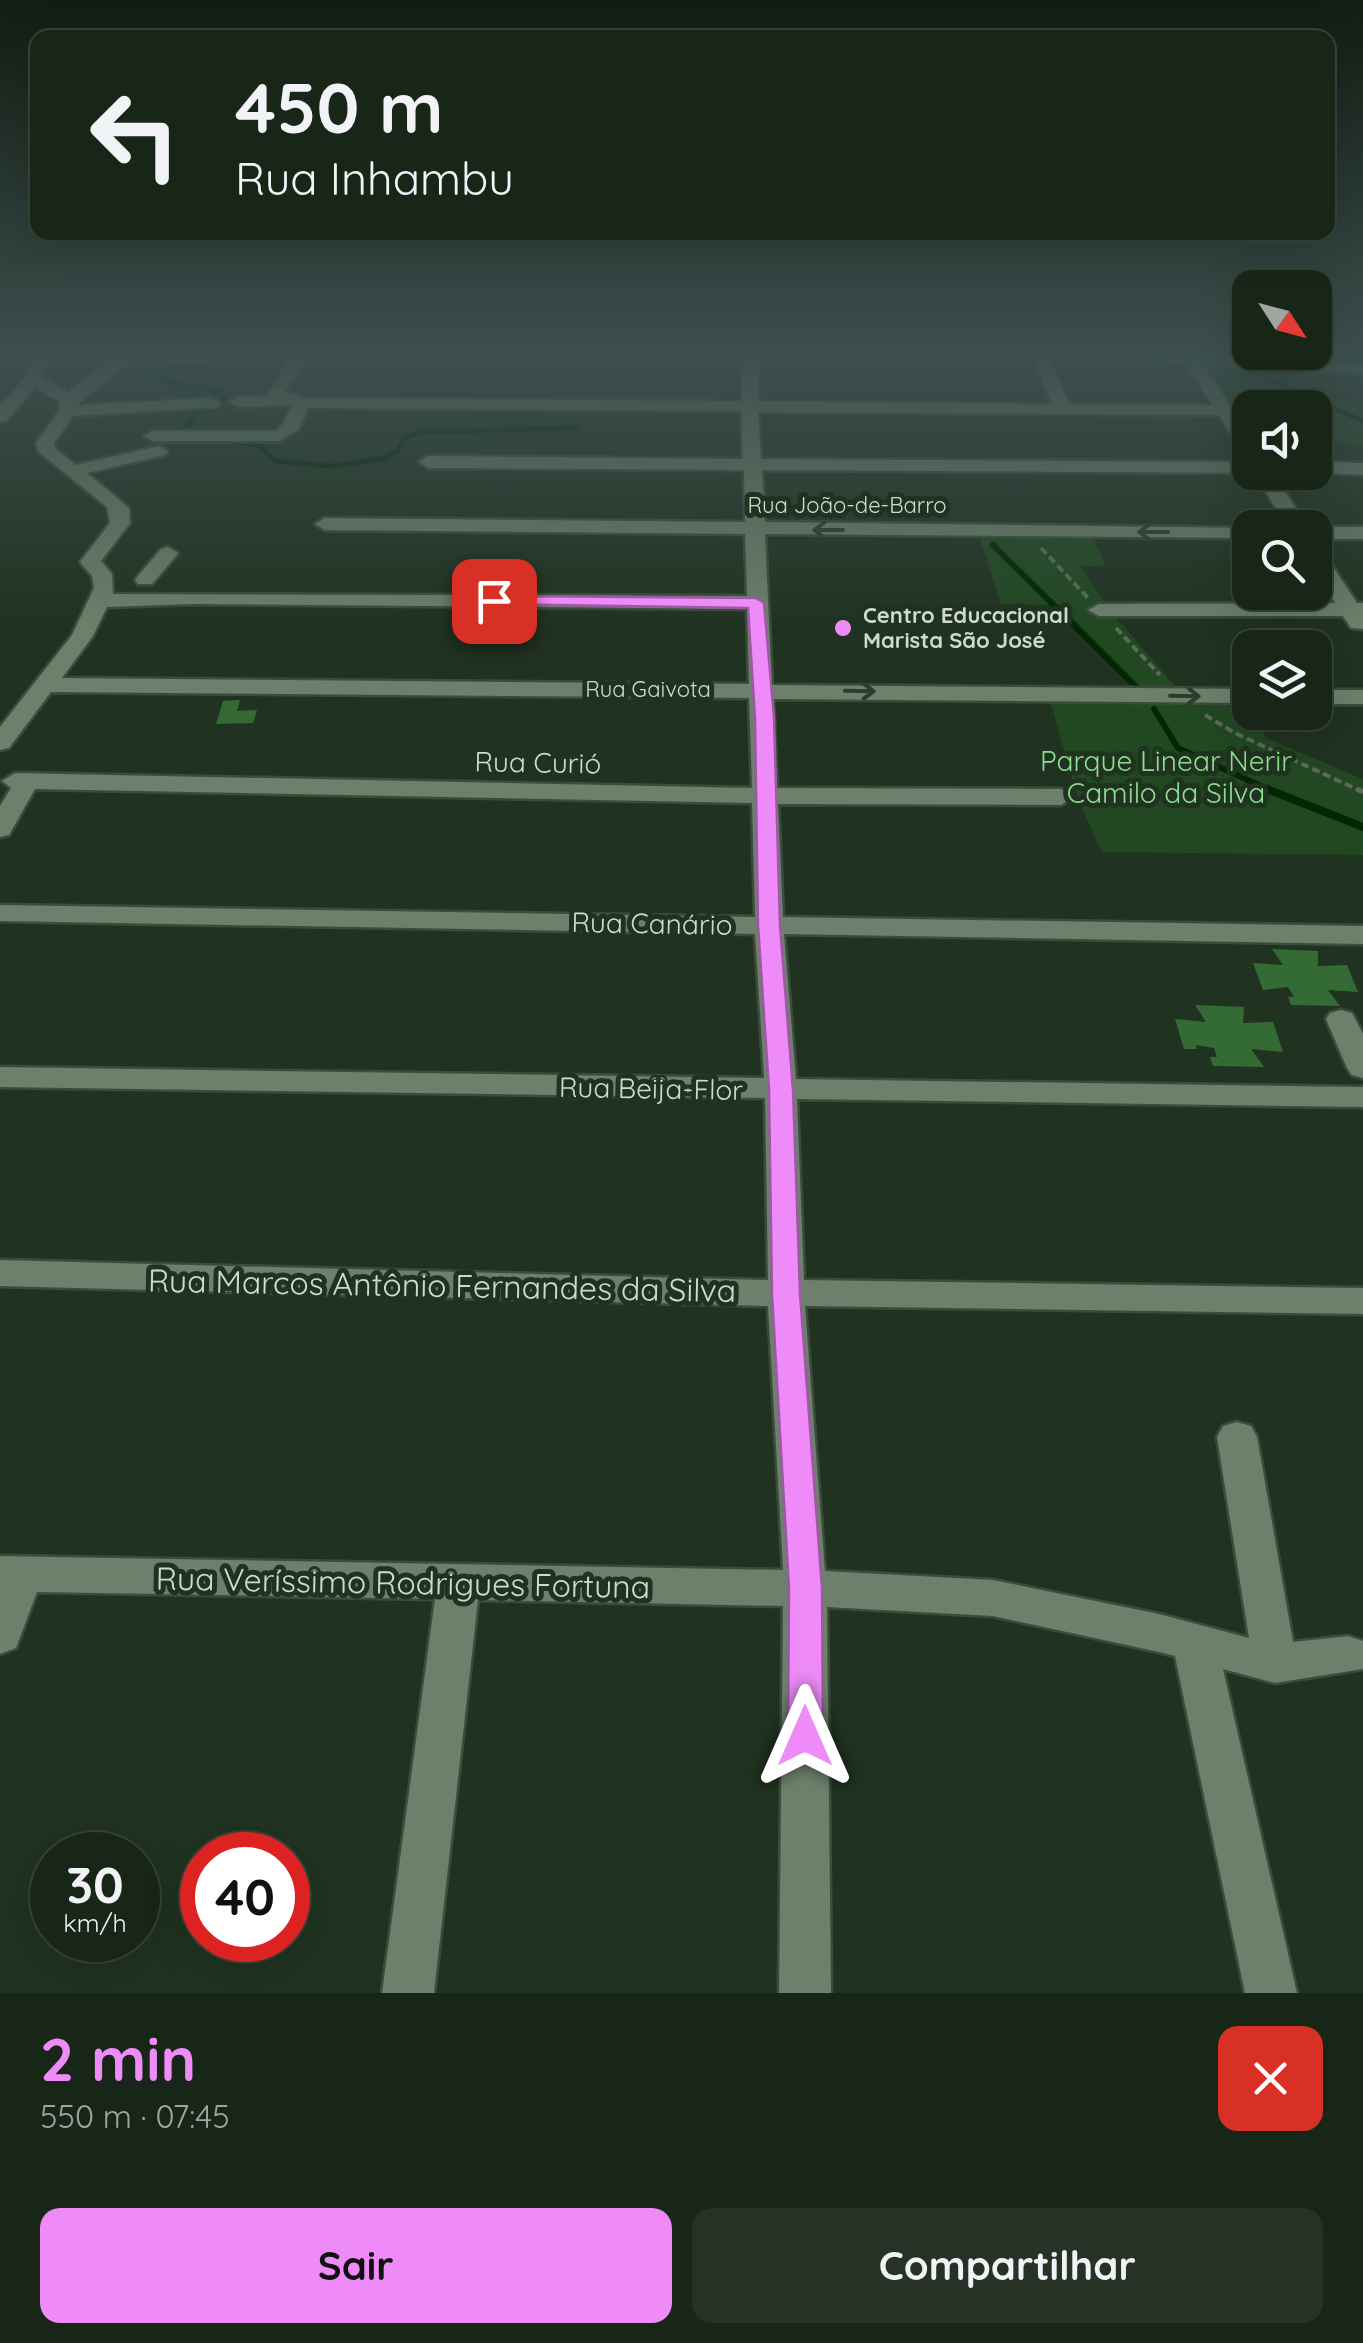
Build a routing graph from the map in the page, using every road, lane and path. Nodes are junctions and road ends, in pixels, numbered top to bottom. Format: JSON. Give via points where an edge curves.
{"nodes":[{"id":1,"x":45,"y":444,"type":"edge"},
{"id":2,"x":153,"y":444,"type":"edge"},
{"id":3,"x":572,"y":444,"type":"edge"},
{"id":4,"x":749,"y":444,"type":"edge"},
{"id":5,"x":428,"y":462,"type":"dead end"},
{"id":6,"x":570,"y":463,"type":"junction"},
{"id":7,"x":753,"y":464,"type":"junction"},
{"id":8,"x":1232,"y":468,"type":"edge"},
{"id":9,"x":1332,"y":468,"type":"edge"},
{"id":10,"x":1363,"y":468,"type":"edge"},
{"id":11,"x":72,"y":471,"type":"junction"},
{"id":12,"x":325,"y":524,"type":"dead end"},
{"id":13,"x":755,"y":529,"type":"junction"},
{"id":14,"x":1232,"y":532,"type":"edge"},
{"id":15,"x":1332,"y":532,"type":"edge"},
{"id":16,"x":1363,"y":533,"type":"edge"},
{"id":17,"x":168,"y":554,"type":"dead end"},
{"id":18,"x":102,"y":574,"type":"junction"},
{"id":19,"x":1332,"y":577,"type":"edge"},
{"id":20,"x":145,"y":580,"type":"junction"},
{"id":21,"x":193,"y":598,"type":"junction"},
{"id":22,"x":97,"y":601,"type":"junction"},
{"id":23,"x":756,"y":603,"type":"junction"},
{"id":24,"x":1108,"y":609,"type":"dead end"},
{"id":25,"x":1356,"y":609,"type":"edge"},
{"id":26,"x":1363,"y":630,"type":"edge"},
{"id":27,"x":46,"y":684,"type":"junction"},
{"id":28,"x":763,"y":690,"type":"junction"},
{"id":29,"x":1178,"y":696,"type":"junction"},
{"id":30,"x":1232,"y":696,"type":"edge"},
{"id":31,"x":1332,"y":697,"type":"edge"},
{"id":32,"x":1363,"y":697,"type":"edge"},
{"id":33,"x":0,"y":743,"type":"edge"},
{"id":34,"x":10,"y":783,"type":"edge"},
{"id":35,"x":1363,"y":792,"type":"edge"},
{"id":36,"x":766,"y":796,"type":"junction"},
{"id":37,"x":1061,"y":797,"type":"dead end"},
{"id":38,"x":0,"y":829,"type":"edge"},
{"id":39,"x":0,"y":913,"type":"edge"},
{"id":40,"x":769,"y":925,"type":"junction"},
{"id":41,"x":1363,"y":935,"type":"edge"},
{"id":42,"x":1341,"y":1019,"type":"dead end"},
{"id":43,"x":1363,"y":1068,"type":"edge"},
{"id":44,"x":0,"y":1077,"type":"edge"},
{"id":45,"x":781,"y":1090,"type":"junction"},
{"id":46,"x":1363,"y":1097,"type":"edge"},
{"id":47,"x":0,"y":1273,"type":"edge"},
{"id":48,"x":786,"y":1294,"type":"junction"},
{"id":49,"x":1363,"y":1301,"type":"edge"},
{"id":50,"x":1238,"y":1437,"type":"dead end"},
{"id":51,"x":11,"y":1575,"type":"edge"},
{"id":52,"x":458,"y":1584,"type":"junction"},
{"id":53,"x":805,"y":1588,"type":"junction"},
{"id":54,"x":0,"y":1635,"type":"edge"},
{"id":55,"x":1196,"y":1644,"type":"junction"},
{"id":56,"x":1348,"y":1655,"type":"dead end"},
{"id":57,"x":1275,"y":1664,"type":"junction"},
{"id":58,"x":408,"y":1993,"type":"edge"},
{"id":59,"x":805,"y":1993,"type":"edge"},
{"id":60,"x":1272,"y":1993,"type":"edge"}],
"edges":[{"from":1,"to":11,"type":"street"},
{"from":2,"to":11,"type":"street"},
{"from":3,"to":6,"type":"street"},
{"from":4,"to":7,"type":"street"},
{"from":5,"to":6,"type":"street"},
{"from":6,"to":7,"type":"street"},
{"from":7,"to":8,"type":"street"},
{"from":7,"to":13,"type":"street"},
{"from":9,"to":10,"type":"street"},
{"from":11,"to":18,"type":"street","via":[[118,508],[118,531],[90,562]]},
{"from":12,"to":13,"type":"street","name":"Rua João-de-Barro"},
{"from":14,"to":13,"type":"street","name":"Rua João-de-Barro","one_way":true},
{"from":13,"to":23,"type":"street"},
{"from":15,"to":16,"type":"street"},
{"from":17,"to":20,"type":"street"},
{"from":18,"to":20,"type":"street"},
{"from":18,"to":22,"type":"street","via":[[105,588]]},
{"from":19,"to":25,"type":"street"},
{"from":20,"to":21,"type":"street"},
{"from":21,"to":22,"type":"street"},
{"from":21,"to":23,"type":"street"},
{"from":22,"to":27,"type":"street","via":[[74,648]]},
{"from":23,"to":28,"type":"street"},
{"from":24,"to":25,"type":"street"},
{"from":25,"to":26,"type":"street"},
{"from":27,"to":28,"type":"street","name":"Rua Gaivota"},
{"from":27,"to":33,"type":"street"},
{"from":28,"to":29,"type":"street","name":"Rua Gaivota","one_way":true},
{"from":28,"to":36,"type":"street"},
{"from":29,"to":30,"type":"street","name":"Rua Gaivota","one_way":true},
{"from":29,"to":35,"type":"path","via":[[1235,733]]},
{"from":31,"to":32,"type":"street"},
{"from":34,"to":36,"type":"street","name":"Rua Curió"},
{"from":34,"to":38,"type":"street"},
{"from":36,"to":37,"type":"street","name":"Rua Curió"},
{"from":36,"to":40,"type":"street"},
{"from":39,"to":40,"type":"street","name":"Rua Canário"},
{"from":40,"to":41,"type":"street","name":"Rua Canário"},
{"from":40,"to":45,"type":"street"},
{"from":42,"to":43,"type":"street"},
{"from":44,"to":45,"type":"street","name":"Rua Beija-Flor"},
{"from":45,"to":46,"type":"street","name":"Rua Beija-Flor"},
{"from":45,"to":48,"type":"street"},
{"from":47,"to":48,"type":"street","name":"Rua Marcos Antônio Fernandes da Silva"},
{"from":48,"to":49,"type":"street","name":"Rua Marcos Antônio Fernandes da Silva"},
{"from":48,"to":53,"type":"street"},
{"from":50,"to":57,"type":"street"},
{"from":51,"to":52,"type":"street","name":"Rua Veríssimo Rodrigues Fortuna"},
{"from":51,"to":54,"type":"street"},
{"from":52,"to":53,"type":"street","name":"Rua Veríssimo Rodrigues Fortuna"},
{"from":52,"to":58,"type":"street"},
{"from":53,"to":55,"type":"street","name":"Rua Veríssimo Rodrigues Fortuna","via":[[993,1598]]},
{"from":53,"to":59,"type":"street"},
{"from":55,"to":57,"type":"street","name":"Rua Veríssimo Rodrigues Fortuna"},
{"from":55,"to":60,"type":"street"},
{"from":56,"to":57,"type":"street"}]}
